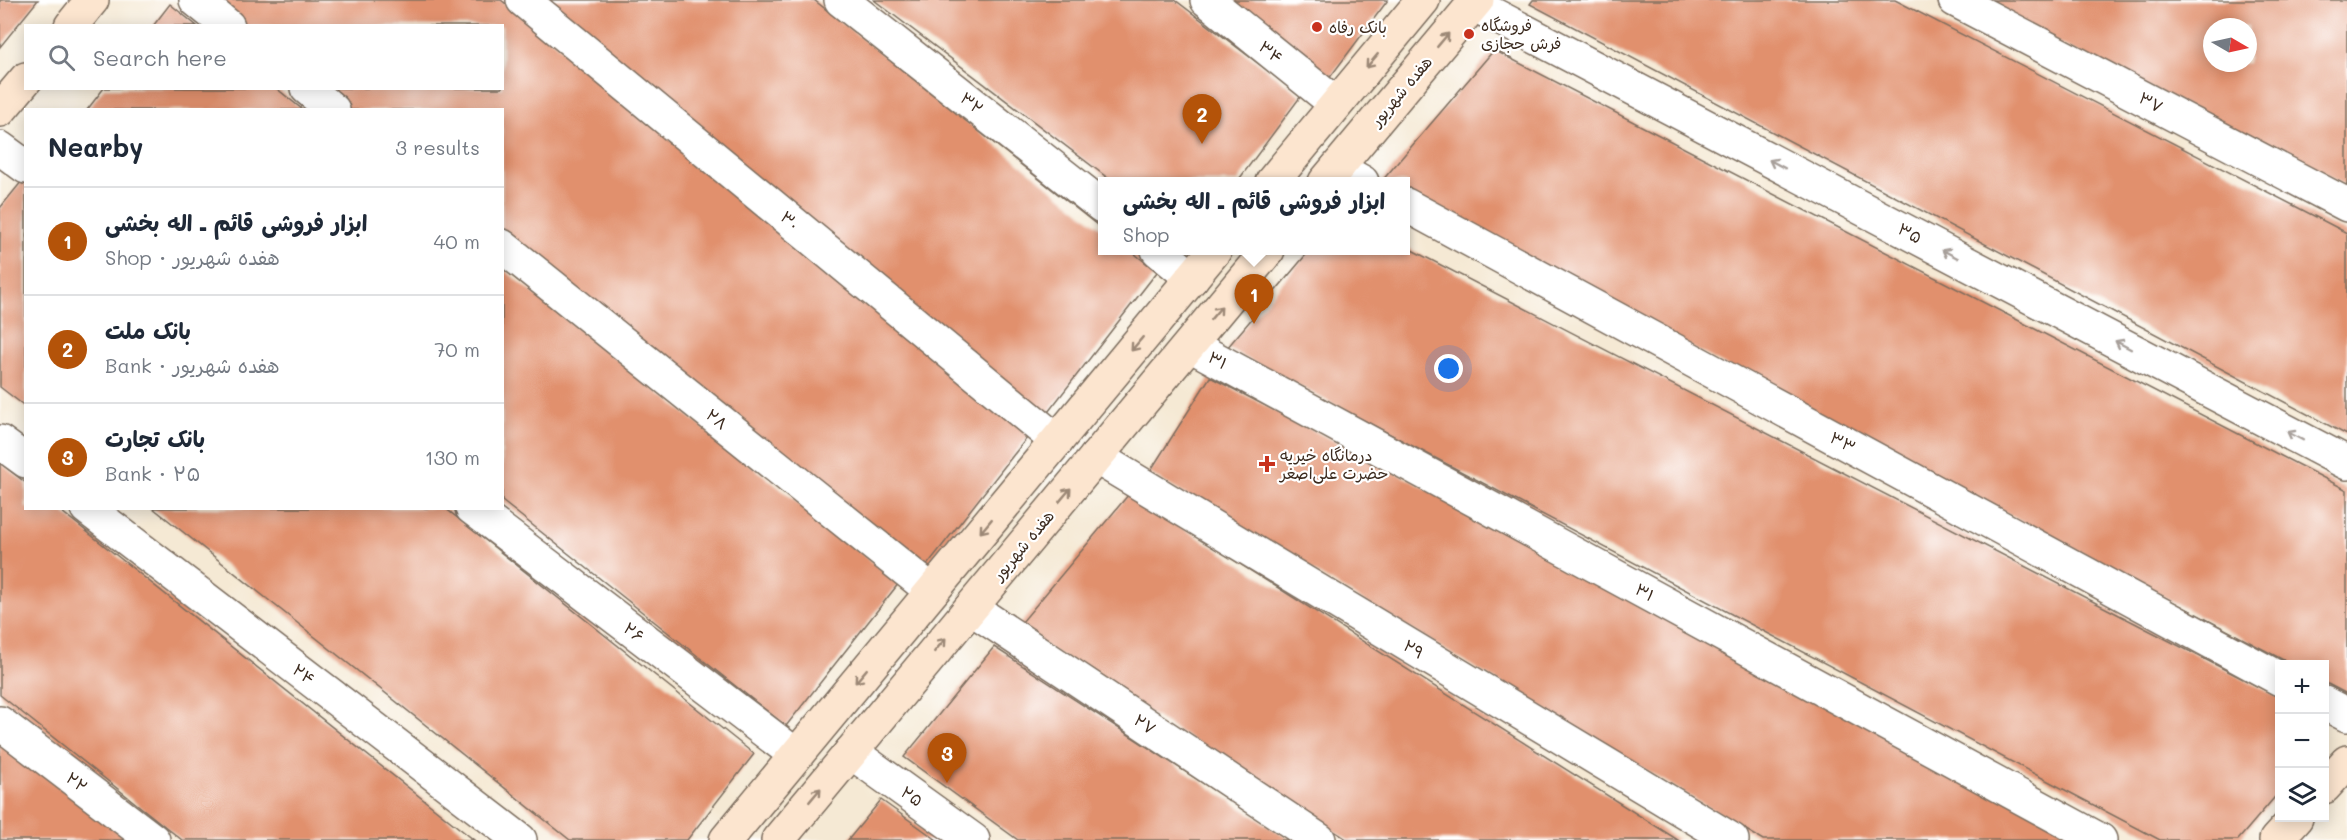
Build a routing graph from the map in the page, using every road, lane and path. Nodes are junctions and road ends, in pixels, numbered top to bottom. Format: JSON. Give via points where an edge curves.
{"nodes":[{"id":1,"x":92,"y":0,"type":"edge"},
{"id":2,"x":196,"y":0,"type":"edge"},
{"id":3,"x":523,"y":0,"type":"edge"},
{"id":4,"x":841,"y":0,"type":"edge"},
{"id":5,"x":1206,"y":0,"type":"edge"},
{"id":6,"x":1423,"y":0,"type":"edge"},
{"id":7,"x":1955,"y":0,"type":"edge"},
{"id":8,"x":1475,"y":2,"type":"edge"},
{"id":9,"x":73,"y":24,"type":"edge"},
{"id":10,"x":226,"y":24,"type":"edge"},
{"id":11,"x":24,"y":81,"type":"edge"},
{"id":12,"x":308,"y":90,"type":"edge"},
{"id":13,"x":1336,"y":104,"type":"junction"},
{"id":14,"x":331,"y":108,"type":"edge"},
{"id":15,"x":0,"y":110,"type":"edge"},
{"id":16,"x":0,"y":148,"type":"edge"},
{"id":17,"x":24,"y":166,"type":"edge"},
{"id":18,"x":1276,"y":177,"type":"edge"},
{"id":19,"x":1341,"y":177,"type":"edge"},
{"id":20,"x":1098,"y":203,"type":"edge"},
{"id":21,"x":2347,"y":205,"type":"edge"},
{"id":22,"x":1410,"y":207,"type":"edge"},
{"id":23,"x":504,"y":248,"type":"edge"},
{"id":24,"x":1164,"y":255,"type":"edge"},
{"id":25,"x":1211,"y":255,"type":"edge"},
{"id":26,"x":1264,"y":255,"type":"edge"},
{"id":27,"x":1192,"y":278,"type":"junction"},
{"id":28,"x":1190,"y":345,"type":"junction"},
{"id":29,"x":0,"y":441,"type":"edge"},
{"id":30,"x":1057,"y":441,"type":"junction"},
{"id":31,"x":1096,"y":457,"type":"junction"},
{"id":32,"x":24,"y":459,"type":"edge"},
{"id":33,"x":2347,"y":463,"type":"edge"},
{"id":34,"x":90,"y":510,"type":"edge"},
{"id":35,"x":475,"y":510,"type":"edge"},
{"id":36,"x":932,"y":591,"type":"junction"},
{"id":37,"x":971,"y":608,"type":"junction"},
{"id":38,"x":2275,"y":676,"type":"edge"},
{"id":39,"x":2329,"y":705,"type":"edge"},
{"id":40,"x":2347,"y":715,"type":"edge"},
{"id":41,"x":0,"y":723,"type":"edge"},
{"id":42,"x":851,"y":752,"type":"junction"},
{"id":43,"x":796,"y":756,"type":"junction"},
{"id":44,"x":2347,"y":762,"type":"edge"},
{"id":45,"x":2329,"y":782,"type":"edge"},
{"id":46,"x":2292,"y":822,"type":"edge"},
{"id":47,"x":153,"y":840,"type":"edge"},
{"id":48,"x":520,"y":840,"type":"edge"},
{"id":49,"x":726,"y":840,"type":"edge"},
{"id":50,"x":778,"y":840,"type":"edge"},
{"id":51,"x":973,"y":840,"type":"edge"},
{"id":52,"x":1319,"y":840,"type":"edge"},
{"id":53,"x":1732,"y":840,"type":"edge"},
{"id":54,"x":2100,"y":840,"type":"edge"},
{"id":55,"x":2276,"y":840,"type":"edge"}],
"edges":[{"from":1,"to":9,"type":"main road"},
{"from":2,"to":10,"type":"street"},
{"from":3,"to":30,"type":"street","name":"۳۰"},
{"from":4,"to":20,"type":"street","name":"۳۲"},
{"from":5,"to":13,"type":"street","name":"۳۴"},
{"from":6,"to":13,"type":"main road","one_way":true},
{"from":7,"to":21,"type":"street","name":"۳۷"},
{"from":19,"to":8,"type":"main road","name":"هفده شهریور","one_way":true},
{"from":33,"to":8,"type":"street","name":"۳۵","one_way":true},
{"from":11,"to":15,"type":"main road"},
{"from":12,"to":14,"type":"street"},
{"from":13,"to":18,"type":"main road"},
{"from":16,"to":17,"type":"street"},
{"from":22,"to":38,"type":"street","name":"۳۳"},
{"from":23,"to":36,"type":"street","name":"۲۸"},
{"from":24,"to":27,"type":"street"},
{"from":25,"to":27,"type":"main road"},
{"from":28,"to":26,"type":"main road","name":"هفده شهریور","one_way":true},
{"from":27,"to":30,"type":"main road","one_way":true},
{"from":28,"to":31,"type":"main road","name":"هفده شهریور"},
{"from":28,"to":54,"type":"street","name":"۳۱"},
{"from":29,"to":32,"type":"street"},
{"from":30,"to":36,"type":"main road","one_way":true},
{"from":37,"to":31,"type":"main road","name":"هفده شهریور","one_way":true},
{"from":31,"to":53,"type":"street","name":"۲۹"},
{"from":34,"to":48,"type":"street","name":"۲۴"},
{"from":35,"to":43,"type":"street","name":"۲۶"},
{"from":36,"to":43,"type":"main road","one_way":true},
{"from":42,"to":37,"type":"main road","name":"هفده شهریور","one_way":true},
{"from":37,"to":52,"type":"street","name":"۲۷"},
{"from":39,"to":40,"type":"street"},
{"from":41,"to":47,"type":"street","name":"۲۲"},
{"from":50,"to":42,"type":"main road","name":"هفده شهریور","one_way":true},
{"from":42,"to":51,"type":"street","name":"۲۵"},
{"from":43,"to":49,"type":"main road"},
{"from":44,"to":45,"type":"main road"},
{"from":46,"to":55,"type":"main road"}]}
